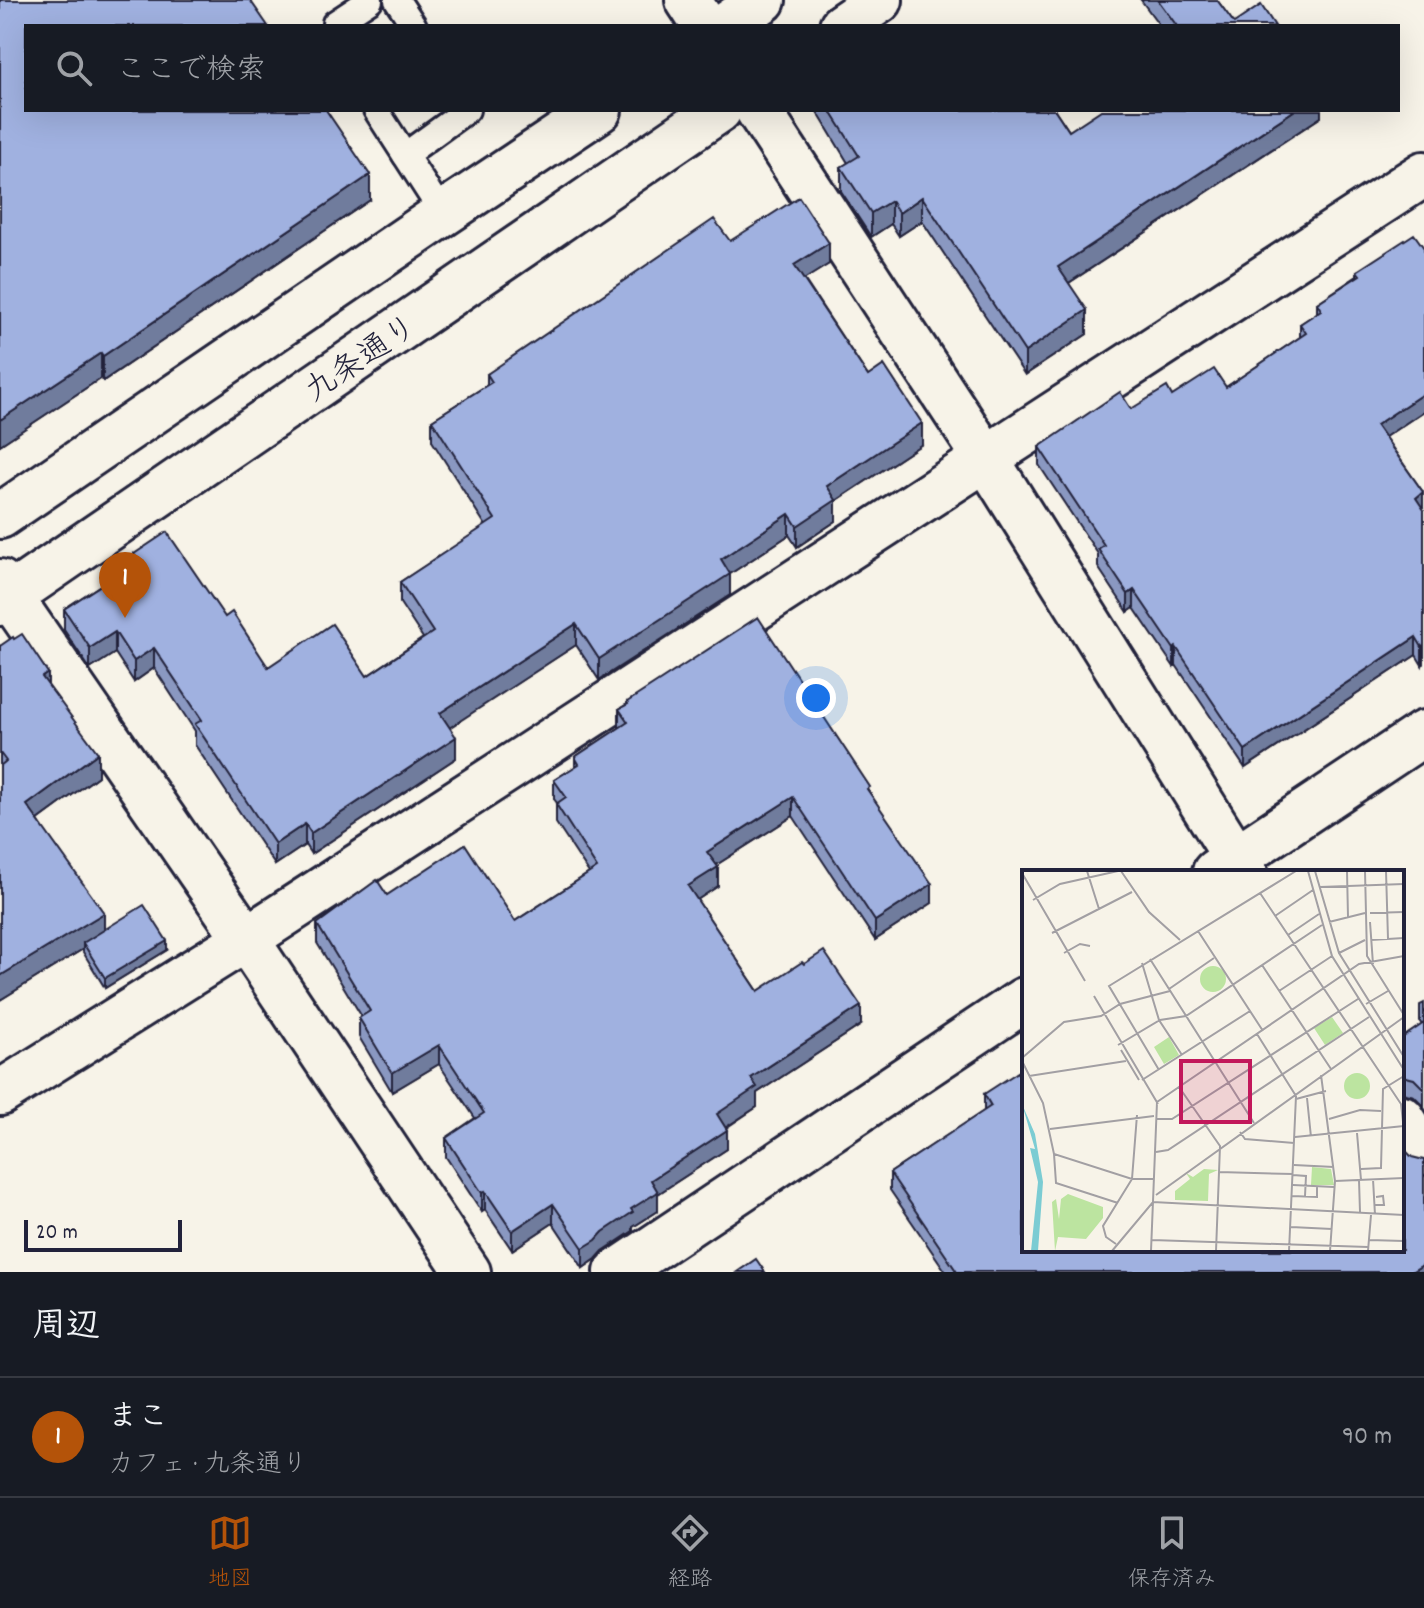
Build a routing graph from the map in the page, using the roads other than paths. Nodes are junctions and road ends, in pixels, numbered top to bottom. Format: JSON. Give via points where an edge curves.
{"nodes":[{"id":1,"x":370,"y":0,"type":"edge"},
{"id":2,"x":397,"y":0,"type":"edge"},
{"id":3,"x":688,"y":0,"type":"edge"},
{"id":4,"x":763,"y":0,"type":"edge"},
{"id":5,"x":880,"y":0,"type":"edge"},
{"id":6,"x":335,"y":24,"type":"edge"},
{"id":7,"x":413,"y":24,"type":"edge"},
{"id":8,"x":704,"y":24,"type":"edge"},
{"id":9,"x":728,"y":24,"type":"edge"},
{"id":10,"x":845,"y":24,"type":"edge"},
{"id":11,"x":377,"y":112,"type":"edge"},
{"id":12,"x":464,"y":112,"type":"edge"},
{"id":13,"x":596,"y":112,"type":"edge"},
{"id":14,"x":716,"y":112,"type":"edge"},
{"id":15,"x":759,"y":112,"type":"edge"},
{"id":16,"x":405,"y":155,"type":"junction"},
{"id":17,"x":1424,"y":174,"type":"edge"},
{"id":18,"x":443,"y":214,"type":"junction"},
{"id":19,"x":987,"y":460,"type":"junction"},
{"id":20,"x":0,"y":516,"type":"edge"},
{"id":21,"x":3,"y":594,"type":"edge"},
{"id":22,"x":1424,"y":733,"type":"edge"},
{"id":23,"x":1232,"y":867,"type":"edge"},
{"id":24,"x":246,"y":939,"type":"junction"},
{"id":25,"x":1022,"y":1001,"type":"edge"},
{"id":26,"x":0,"y":1093,"type":"edge"},
{"id":27,"x":1404,"y":1121,"type":"edge"},
{"id":28,"x":1424,"y":1152,"type":"edge"},
{"id":29,"x":468,"y":1272,"type":"edge"},
{"id":30,"x":617,"y":1272,"type":"edge"}],
"edges":[{"from":1,"to":6,"type":"lane"},
{"from":2,"to":7,"type":"lane"},
{"from":3,"to":8,"type":"main road"},
{"from":4,"to":9,"type":"main road"},
{"from":5,"to":10,"type":"main road"},
{"from":11,"to":16,"type":"lane"},
{"from":12,"to":16,"type":"lane"},
{"from":13,"to":18,"type":"main road"},
{"from":14,"to":21,"type":"main road","name":"九条通り"},
{"from":15,"to":19,"type":"main road"},
{"from":16,"to":18,"type":"lane"},
{"from":17,"to":19,"type":"main road"},
{"from":18,"to":20,"type":"main road"},
{"from":19,"to":23,"type":"main road"},
{"from":19,"to":24,"type":"main road"},
{"from":21,"to":24,"type":"main road"},
{"from":22,"to":23,"type":"main road"},
{"from":24,"to":26,"type":"main road"},
{"from":24,"to":29,"type":"main road"},
{"from":25,"to":30,"type":"main road"},
{"from":27,"to":28,"type":"main road"}]}
